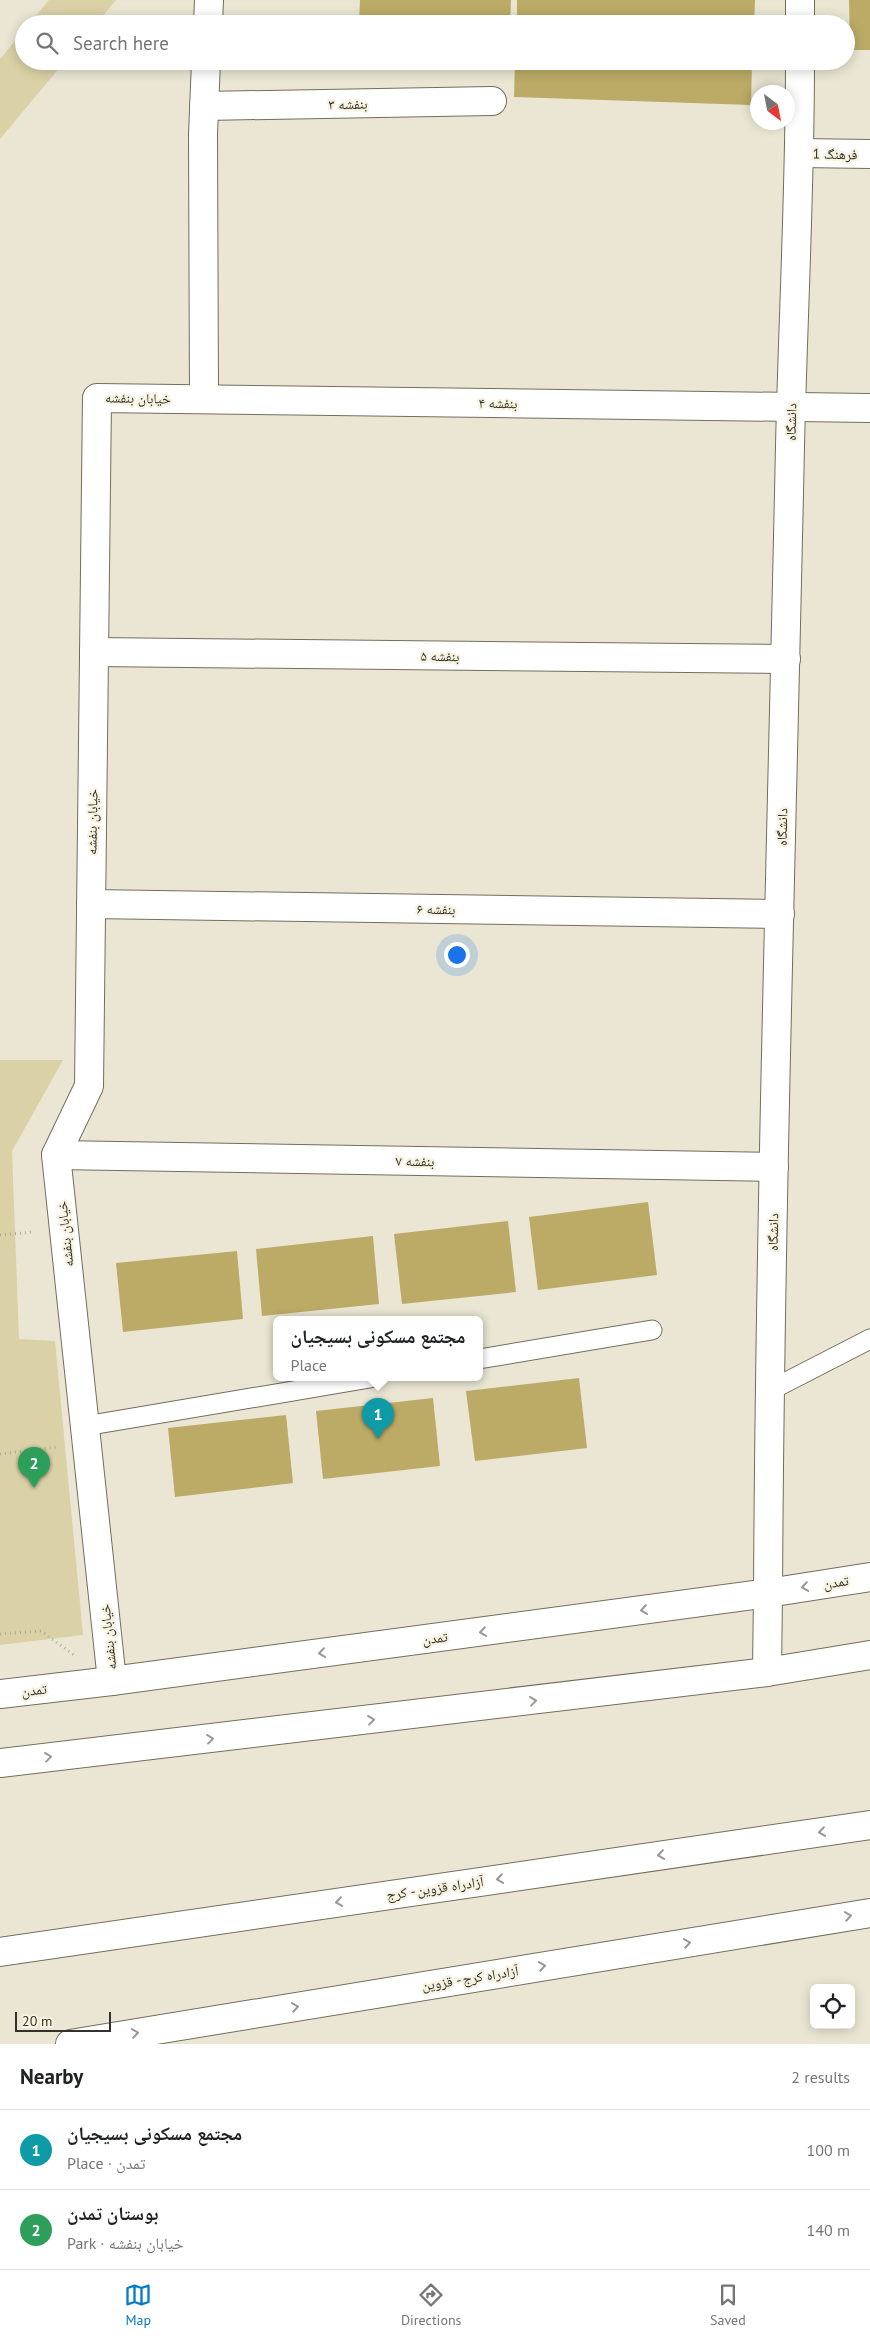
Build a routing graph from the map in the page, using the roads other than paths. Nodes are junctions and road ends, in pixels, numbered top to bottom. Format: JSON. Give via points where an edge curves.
{"nodes":[{"id":1,"x":209,"y":0,"type":"edge"},
{"id":2,"x":800,"y":0,"type":"edge"},
{"id":3,"x":208,"y":15,"type":"edge"},
{"id":4,"x":800,"y":15,"type":"edge"},
{"id":5,"x":206,"y":70,"type":"edge"},
{"id":6,"x":800,"y":70,"type":"edge"},
{"id":7,"x":492,"y":101,"type":"dead end"},
{"id":8,"x":204,"y":106,"type":"junction"},
{"id":9,"x":800,"y":153,"type":"junction"},
{"id":10,"x":870,"y":154,"type":"edge"},
{"id":11,"x":204,"y":399,"type":"junction"},
{"id":12,"x":791,"y":406,"type":"junction"},
{"id":13,"x":870,"y":408,"type":"edge"},
{"id":14,"x":94,"y":652,"type":"junction"},
{"id":15,"x":786,"y":659,"type":"junction"},
{"id":16,"x":91,"y":904,"type":"junction"},
{"id":17,"x":780,"y":914,"type":"junction"},
{"id":18,"x":56,"y":1154,"type":"junction"},
{"id":19,"x":774,"y":1166,"type":"junction"},
{"id":20,"x":652,"y":1330,"type":"dead end"},
{"id":21,"x":870,"y":1339,"type":"edge"},
{"id":22,"x":483,"y":1358,"type":"edge"},
{"id":23,"x":355,"y":1381,"type":"edge"},
{"id":24,"x":769,"y":1391,"type":"junction"},
{"id":25,"x":86,"y":1435,"type":"junction"},
{"id":26,"x":870,"y":1577,"type":"edge"},
{"id":27,"x":768,"y":1593,"type":"junction"},
{"id":28,"x":870,"y":1655,"type":"edge"},
{"id":29,"x":767,"y":1672,"type":"junction"},
{"id":30,"x":112,"y":1681,"type":"junction"},
{"id":31,"x":0,"y":1694,"type":"edge"},
{"id":32,"x":0,"y":1763,"type":"edge"},
{"id":33,"x":870,"y":1825,"type":"edge"},
{"id":34,"x":870,"y":1913,"type":"edge"},
{"id":35,"x":0,"y":1952,"type":"edge"},
{"id":36,"x":70,"y":2044,"type":"edge"}],
"edges":[{"from":1,"to":3,"type":"main road"},
{"from":2,"to":4,"type":"main road"},
{"from":5,"to":8,"type":"main road"},
{"from":6,"to":9,"type":"main road","name":"دانشگاه"},
{"from":7,"to":8,"type":"main road","name":"بنفشه ۳"},
{"from":8,"to":11,"type":"main road"},
{"from":9,"to":10,"type":"main road","name":"فرهنگ 1"},
{"from":9,"to":12,"type":"main road","name":"دانشگاه"},
{"from":11,"to":12,"type":"main road","name":"بنفشه ۴"},
{"from":11,"to":14,"type":"main road","name":"خیابان بنفشه","via":[[97,398]]},
{"from":12,"to":13,"type":"main road","name":"بنفشه ۴"},
{"from":12,"to":15,"type":"main road","name":"دانشگاه"},
{"from":14,"to":15,"type":"main road","name":"بنفشه ۵"},
{"from":14,"to":16,"type":"main road","name":"خیابان بنفشه"},
{"from":15,"to":17,"type":"main road","name":"دانشگاه"},
{"from":16,"to":17,"type":"main road","name":"بنفشه ۶"},
{"from":16,"to":18,"type":"main road","name":"خیابان بنفشه","via":[[89,1086]]},
{"from":17,"to":19,"type":"main road","name":"دانشگاه"},
{"from":18,"to":19,"type":"main road","name":"بنفشه ۷"},
{"from":18,"to":25,"type":"main road","name":"خیابان بنفشه"},
{"from":19,"to":24,"type":"main road","name":"دانشگاه"},
{"from":20,"to":22,"type":"lane"},
{"from":21,"to":24,"type":"lane"},
{"from":23,"to":25,"type":"lane"},
{"from":24,"to":27,"type":"main road","name":"دانشگاه"},
{"from":25,"to":30,"type":"main road","name":"خیابان بنفشه"},
{"from":26,"to":27,"type":"main road","name":"تمدن","one_way":true},
{"from":27,"to":29,"type":"main road","name":"دانشگاه"},
{"from":27,"to":30,"type":"main road","name":"تمدن","one_way":true},
{"from":28,"to":29,"type":"main road"},
{"from":32,"to":29,"type":"main road","one_way":true},
{"from":30,"to":31,"type":"main road","name":"تمدن"},
{"from":33,"to":35,"type":"main road","name":"آزادراه قزوین - کرج","one_way":true},
{"from":36,"to":34,"type":"main road","name":"آزادراه کرج - قزوین","one_way":true}]}
